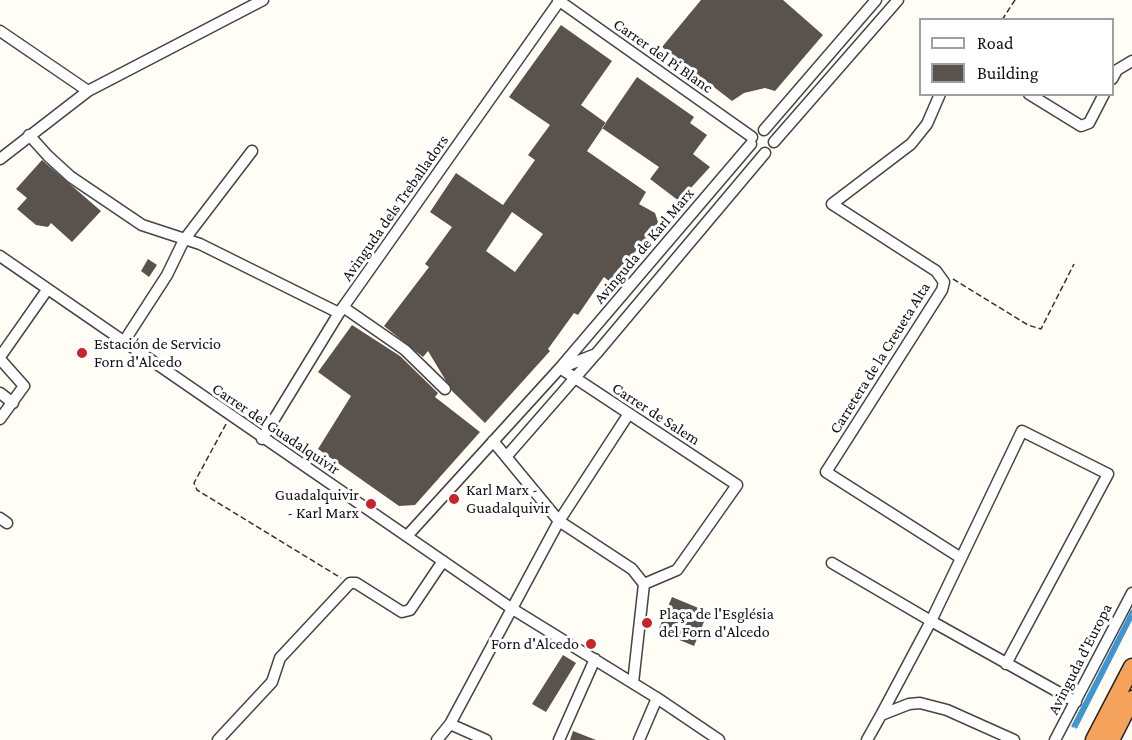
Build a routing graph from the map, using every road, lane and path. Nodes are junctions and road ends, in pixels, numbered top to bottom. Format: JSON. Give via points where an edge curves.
{"nodes":[{"id":1,"x":263,"y":0,"type":"edge"},
{"id":2,"x":559,"y":0,"type":"edge"},
{"id":3,"x":876,"y":0,"type":"edge"},
{"id":4,"x":898,"y":0,"type":"edge"},
{"id":5,"x":1015,"y":0,"type":"edge"},
{"id":6,"x":1003,"y":18,"type":"edge"},
{"id":7,"x":0,"y":31,"type":"edge"},
{"id":8,"x":1132,"y":61,"type":"edge"},
{"id":9,"x":1114,"y":77,"type":"edge"},
{"id":10,"x":88,"y":91,"type":"junction"},
{"id":11,"x":939,"y":96,"type":"edge"},
{"id":12,"x":1032,"y":96,"type":"edge"},
{"id":13,"x":1103,"y":96,"type":"edge"},
{"id":14,"x":764,"y":130,"type":"junction"},
{"id":15,"x":29,"y":135,"type":"junction"},
{"id":16,"x":751,"y":140,"type":"junction"},
{"id":17,"x":774,"y":141,"type":"junction"},
{"id":18,"x":252,"y":151,"type":"dead end"},
{"id":19,"x":765,"y":153,"type":"junction"},
{"id":20,"x":0,"y":159,"type":"edge"},
{"id":21,"x":184,"y":240,"type":"junction"},
{"id":22,"x":0,"y":256,"type":"edge"},
{"id":23,"x":1074,"y":264,"type":"dead end"},
{"id":24,"x":941,"y":276,"type":"junction"},
{"id":25,"x":47,"y":290,"type":"junction"},
{"id":26,"x":341,"y":310,"type":"junction"},
{"id":27,"x":123,"y":343,"type":"junction"},
{"id":28,"x":596,"y":354,"type":"junction"},
{"id":29,"x":0,"y":358,"type":"edge"},
{"id":30,"x":560,"y":368,"type":"junction"},
{"id":31,"x":575,"y":379,"type":"junction"},
{"id":32,"x":445,"y":389,"type":"dead end"},
{"id":33,"x":0,"y":393,"type":"edge"},
{"id":34,"x":13,"y":403,"type":"junction"},
{"id":35,"x":628,"y":415,"type":"junction"},
{"id":36,"x":230,"y":416,"type":"junction"},
{"id":37,"x":0,"y":419,"type":"edge"},
{"id":38,"x":262,"y":438,"type":"junction"},
{"id":39,"x":493,"y":441,"type":"junction"},
{"id":40,"x":506,"y":457,"type":"junction"},
{"id":41,"x":559,"y":521,"type":"junction"},
{"id":42,"x":407,"y":536,"type":"junction"},
{"id":43,"x":961,"y":558,"type":"junction"},
{"id":44,"x":443,"y":561,"type":"junction"},
{"id":45,"x":832,"y":562,"type":"dead end"},
{"id":46,"x":350,"y":583,"type":"junction"},
{"id":47,"x":644,"y":584,"type":"junction"},
{"id":48,"x":1132,"y":592,"type":"edge"},
{"id":49,"x":511,"y":608,"type":"junction"},
{"id":50,"x":931,"y":621,"type":"junction"},
{"id":51,"x":595,"y":659,"type":"junction"},
{"id":52,"x":1006,"y":664,"type":"junction"},
{"id":53,"x":1132,"y":667,"type":"edge"},
{"id":54,"x":633,"y":683,"type":"junction"},
{"id":55,"x":1126,"y":694,"type":"edge"},
{"id":56,"x":657,"y":698,"type":"junction"},
{"id":57,"x":1076,"y":702,"type":"junction"},
{"id":58,"x":881,"y":715,"type":"junction"},
{"id":59,"x":1132,"y":721,"type":"edge"},
{"id":60,"x":450,"y":724,"type":"junction"},
{"id":61,"x":642,"y":738,"type":"edge"},
{"id":62,"x":480,"y":739,"type":"edge"},
{"id":63,"x":218,"y":740,"type":"edge"},
{"id":64,"x":437,"y":740,"type":"edge"},
{"id":65,"x":559,"y":740,"type":"edge"},
{"id":66,"x":719,"y":740,"type":"edge"},
{"id":67,"x":867,"y":740,"type":"edge"},
{"id":68,"x":1014,"y":740,"type":"edge"},
{"id":69,"x":1055,"y":740,"type":"edge"},
{"id":70,"x":1081,"y":740,"type":"edge"},
{"id":71,"x":1094,"y":740,"type":"edge"},
{"id":72,"x":1111,"y":740,"type":"edge"},
{"id":73,"x":1122,"y":740,"type":"edge"}],
"edges":[{"from":1,"to":10,"type":"street"},
{"from":2,"to":16,"type":"street","name":"Carrer del Pi Blanc"},
{"from":2,"to":26,"type":"street","name":"Avinguda dels Treballadors"},
{"from":3,"to":14,"type":"street"},
{"from":4,"to":17,"type":"street"},
{"from":5,"to":6,"type":"path"},
{"from":7,"to":10,"type":"street"},
{"from":8,"to":9,"type":"street","via":[[1117,70]]},
{"from":10,"to":15,"type":"street"},
{"from":11,"to":24,"type":"street","name":"Carretera de la Creueta Alta","via":[[927,124],[911,144],[831,204]]},
{"from":12,"to":13,"type":"street","via":[[1081,126],[1089,123]]},
{"from":14,"to":16,"type":"street"},
{"from":14,"to":17,"type":"street"},
{"from":15,"to":20,"type":"street"},
{"from":15,"to":21,"type":"street","via":[[48,156],[105,202],[142,225]]},
{"from":16,"to":19,"type":"street","via":[[756,152]]},
{"from":16,"to":30,"type":"street","name":"Avinguda de Karl Marx"},
{"from":17,"to":19,"type":"street"},
{"from":18,"to":21,"type":"street"},
{"from":19,"to":28,"type":"street","name":"Avinguda de Karl Marx"},
{"from":21,"to":26,"type":"street"},
{"from":21,"to":27,"type":"street","via":[[167,275]]},
{"from":22,"to":25,"type":"street","name":"Carrer del Guadalquivir"},
{"from":23,"to":24,"type":"path","via":[[1041,329],[1028,325],[959,280]]},
{"from":24,"to":43,"type":"street","name":"Carretera de la Creueta Alta","via":[[942,290],[826,472]]},
{"from":25,"to":27,"type":"street","name":"Carrer del Guadalquivir"},
{"from":25,"to":29,"type":"street"},
{"from":26,"to":32,"type":"street","via":[[405,350]]},
{"from":26,"to":38,"type":"street","name":"Avinguda dels Treballadors"},
{"from":27,"to":36,"type":"street","name":"Carrer del Guadalquivir"},
{"from":28,"to":30,"type":"street","name":"Avinguda de Karl Marx"},
{"from":28,"to":31,"type":"street","name":"Avinguda de Karl Marx"},
{"from":29,"to":34,"type":"street","via":[[24,386]]},
{"from":30,"to":31,"type":"street","name":"Carrer de Salem"},
{"from":30,"to":39,"type":"street","name":"Avinguda de Karl Marx"},
{"from":31,"to":35,"type":"street","name":"Carrer de Salem"},
{"from":31,"to":40,"type":"street","name":"Avinguda de Karl Marx"},
{"from":33,"to":34,"type":"street"},
{"from":34,"to":37,"type":"street"},
{"from":35,"to":41,"type":"street"},
{"from":35,"to":47,"type":"street","name":"Carrer de Salem","via":[[737,484],[677,570]]},
{"from":36,"to":38,"type":"street","name":"Carrer del Guadalquivir"},
{"from":36,"to":46,"type":"path","via":[[194,483],[197,490]]},
{"from":38,"to":42,"type":"street","name":"Carrer del Guadalquivir"},
{"from":39,"to":40,"type":"street"},
{"from":39,"to":42,"type":"street","name":"Avinguda de Karl Marx"},
{"from":40,"to":41,"type":"street"},
{"from":41,"to":47,"type":"street","via":[[627,567]]},
{"from":41,"to":49,"type":"street"},
{"from":42,"to":44,"type":"street","name":"Carrer del Guadalquivir"},
{"from":43,"to":50,"type":"street"},
{"from":43,"to":52,"type":"street","via":[[1022,431],[1108,474]]},
{"from":44,"to":46,"type":"street","via":[[410,610],[402,612]]},
{"from":44,"to":49,"type":"street","name":"Carrer del Guadalquivir"},
{"from":45,"to":50,"type":"street"},
{"from":46,"to":63,"type":"street","via":[[280,658],[272,682]]},
{"from":47,"to":54,"type":"street"},
{"from":48,"to":57,"type":"street","name":"Avinguda d'Europa"},
{"from":49,"to":51,"type":"street","name":"Carrer del Guadalquivir"},
{"from":49,"to":60,"type":"street"},
{"from":50,"to":52,"type":"street"},
{"from":50,"to":58,"type":"street"},
{"from":51,"to":54,"type":"street","name":"Carrer del Guadalquivir"},
{"from":51,"to":65,"type":"street"},
{"from":52,"to":57,"type":"street"},
{"from":53,"to":55,"type":"highway"},
{"from":54,"to":56,"type":"street","name":"Carrer del Guadalquivir"},
{"from":55,"to":70,"type":"highway"},
{"from":55,"to":71,"type":"highway"},
{"from":55,"to":72,"type":"highway"},
{"from":56,"to":61,"type":"street"},
{"from":56,"to":66,"type":"street","name":"Carrer del Guadalquivir"},
{"from":57,"to":69,"type":"street","name":"Avinguda d'Europa"},
{"from":58,"to":67,"type":"street"},
{"from":58,"to":68,"type":"street","via":[[909,704],[935,705]]},
{"from":59,"to":73,"type":"highway"},
{"from":60,"to":62,"type":"street"},
{"from":60,"to":64,"type":"street"}]}
